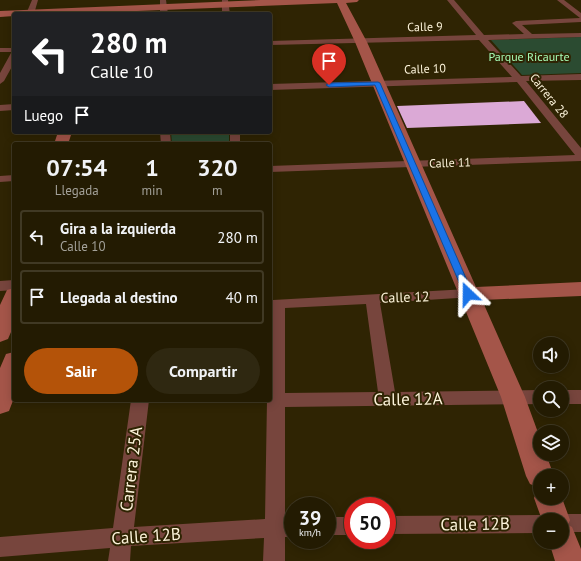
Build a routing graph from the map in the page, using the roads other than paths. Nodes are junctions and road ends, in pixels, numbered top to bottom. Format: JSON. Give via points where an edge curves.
{"nodes":[{"id":1,"x":35,"y":0,"type":"edge"},
{"id":2,"x":340,"y":0,"type":"edge"},
{"id":3,"x":354,"y":0,"type":"edge"},
{"id":4,"x":450,"y":0,"type":"edge"},
{"id":5,"x":560,"y":0,"type":"edge"},
{"id":6,"x":226,"y":6,"type":"edge"},
{"id":7,"x":163,"y":7,"type":"edge"},
{"id":8,"x":97,"y":8,"type":"edge"},
{"id":9,"x":31,"y":12,"type":"edge"},
{"id":10,"x":44,"y":12,"type":"edge"},
{"id":11,"x":0,"y":14,"type":"edge"},
{"id":12,"x":12,"y":14,"type":"edge"},
{"id":13,"x":581,"y":16,"type":"edge"},
{"id":14,"x":581,"y":20,"type":"edge"},
{"id":15,"x":581,"y":35,"type":"edge"},
{"id":16,"x":530,"y":36,"type":"junction"},
{"id":17,"x":481,"y":38,"type":"junction"},
{"id":18,"x":360,"y":40,"type":"junction"},
{"id":19,"x":272,"y":43,"type":"edge"},
{"id":20,"x":0,"y":50,"type":"edge"},
{"id":21,"x":12,"y":50,"type":"edge"},
{"id":22,"x":12,"y":59,"type":"edge"},
{"id":23,"x":581,"y":77,"type":"edge"},
{"id":24,"x":1,"y":78,"type":"edge"},
{"id":25,"x":519,"y":79,"type":"junction"},
{"id":26,"x":378,"y":83,"type":"junction"},
{"id":27,"x":272,"y":87,"type":"edge"},
{"id":28,"x":12,"y":107,"type":"edge"},
{"id":29,"x":0,"y":108,"type":"edge"},
{"id":30,"x":581,"y":155,"type":"edge"},
{"id":31,"x":581,"y":158,"type":"edge"},
{"id":32,"x":413,"y":165,"type":"junction"},
{"id":33,"x":272,"y":169,"type":"edge"},
{"id":34,"x":12,"y":178,"type":"edge"},
{"id":35,"x":0,"y":179,"type":"edge"},
{"id":36,"x":12,"y":186,"type":"edge"},
{"id":37,"x":0,"y":187,"type":"edge"},
{"id":38,"x":12,"y":285,"type":"edge"},
{"id":39,"x":0,"y":286,"type":"edge"},
{"id":40,"x":581,"y":289,"type":"edge"},
{"id":41,"x":468,"y":294,"type":"junction"},
{"id":42,"x":372,"y":298,"type":"junction"},
{"id":43,"x":274,"y":300,"type":"edge"},
{"id":44,"x":12,"y":301,"type":"edge"},
{"id":45,"x":0,"y":334,"type":"edge"},
{"id":46,"x":12,"y":366,"type":"edge"},
{"id":47,"x":533,"y":397,"type":"edge"},
{"id":48,"x":569,"y":397,"type":"edge"},
{"id":49,"x":581,"y":397,"type":"edge"},
{"id":50,"x":513,"y":398,"type":"junction"},
{"id":51,"x":388,"y":399,"type":"junction"},
{"id":52,"x":276,"y":400,"type":"junction"},
{"id":53,"x":140,"y":402,"type":"edge"},
{"id":54,"x":0,"y":404,"type":"edge"},
{"id":55,"x":538,"y":469,"type":"edge"},
{"id":56,"x":569,"y":523,"type":"edge"},
{"id":57,"x":581,"y":523,"type":"edge"},
{"id":58,"x":533,"y":524,"type":"edge"},
{"id":59,"x":396,"y":526,"type":"edge"},
{"id":60,"x":284,"y":527,"type":"edge"},
{"id":61,"x":122,"y":537,"type":"junction"},
{"id":62,"x":0,"y":547,"type":"edge"},
{"id":63,"x":566,"y":549,"type":"edge"},
{"id":64,"x":119,"y":561,"type":"edge"},
{"id":65,"x":274,"y":561,"type":"edge"},
{"id":66,"x":570,"y":561,"type":"edge"}],
"edges":[{"from":1,"to":9,"type":"street"},
{"from":2,"to":3,"type":"main road"},
{"from":2,"to":6,"type":"main road"},
{"from":2,"to":18,"type":"main road"},
{"from":4,"to":17,"type":"street","name":"Carrera 28"},
{"from":5,"to":13,"type":"street"},
{"from":6,"to":7,"type":"main road"},
{"from":7,"to":8,"type":"main road"},
{"from":8,"to":10,"type":"main road"},
{"from":11,"to":12,"type":"main road"},
{"from":14,"to":16,"type":"street","via":[[518,22],[516,24]]},
{"from":15,"to":16,"type":"street","name":"Calle 9"},
{"from":16,"to":17,"type":"street","name":"Calle 9"},
{"from":17,"to":18,"type":"street","name":"Calle 9"},
{"from":17,"to":25,"type":"street","name":"Carrera 28"},
{"from":18,"to":19,"type":"street","name":"Calle 9"},
{"from":18,"to":26,"type":"main road"},
{"from":20,"to":21,"type":"street"},
{"from":22,"to":24,"type":"street"},
{"from":23,"to":25,"type":"street","name":"Calle 10"},
{"from":25,"to":26,"type":"street","name":"Calle 10"},
{"from":25,"to":30,"type":"street","name":"Carrera 28"},
{"from":26,"to":27,"type":"street","name":"Calle 10"},
{"from":26,"to":32,"type":"main road"},
{"from":28,"to":29,"type":"street"},
{"from":31,"to":32,"type":"street","name":"Calle 11"},
{"from":32,"to":33,"type":"street","name":"Calle 11"},
{"from":32,"to":41,"type":"main road"},
{"from":34,"to":35,"type":"street"},
{"from":36,"to":37,"type":"street"},
{"from":38,"to":39,"type":"street"},
{"from":40,"to":41,"type":"main road","name":"Calle 12"},
{"from":41,"to":42,"type":"street","name":"Calle 12"},
{"from":41,"to":50,"type":"main road"},
{"from":42,"to":43,"type":"street","name":"Calle 12"},
{"from":42,"to":51,"type":"street"},
{"from":43,"to":52,"type":"street"},
{"from":44,"to":45,"type":"main road"},
{"from":46,"to":54,"type":"main road"},
{"from":47,"to":50,"type":"street","name":"Calle 12A"},
{"from":48,"to":49,"type":"street"},
{"from":50,"to":51,"type":"street","name":"Calle 12A"},
{"from":50,"to":55,"type":"main road"},
{"from":51,"to":52,"type":"street","name":"Calle 12A"},
{"from":52,"to":60,"type":"street"},
{"from":53,"to":61,"type":"street","name":"Carrera 25A"},
{"from":56,"to":57,"type":"street"},
{"from":58,"to":59,"type":"street","name":"Calle 12B"},
{"from":60,"to":61,"type":"street","name":"Calle 12B"},
{"from":60,"to":65,"type":"street"},
{"from":61,"to":62,"type":"street","name":"Calle 12B"},
{"from":61,"to":64,"type":"street","name":"Carrera 25A"},
{"from":63,"to":66,"type":"main road"}]}
